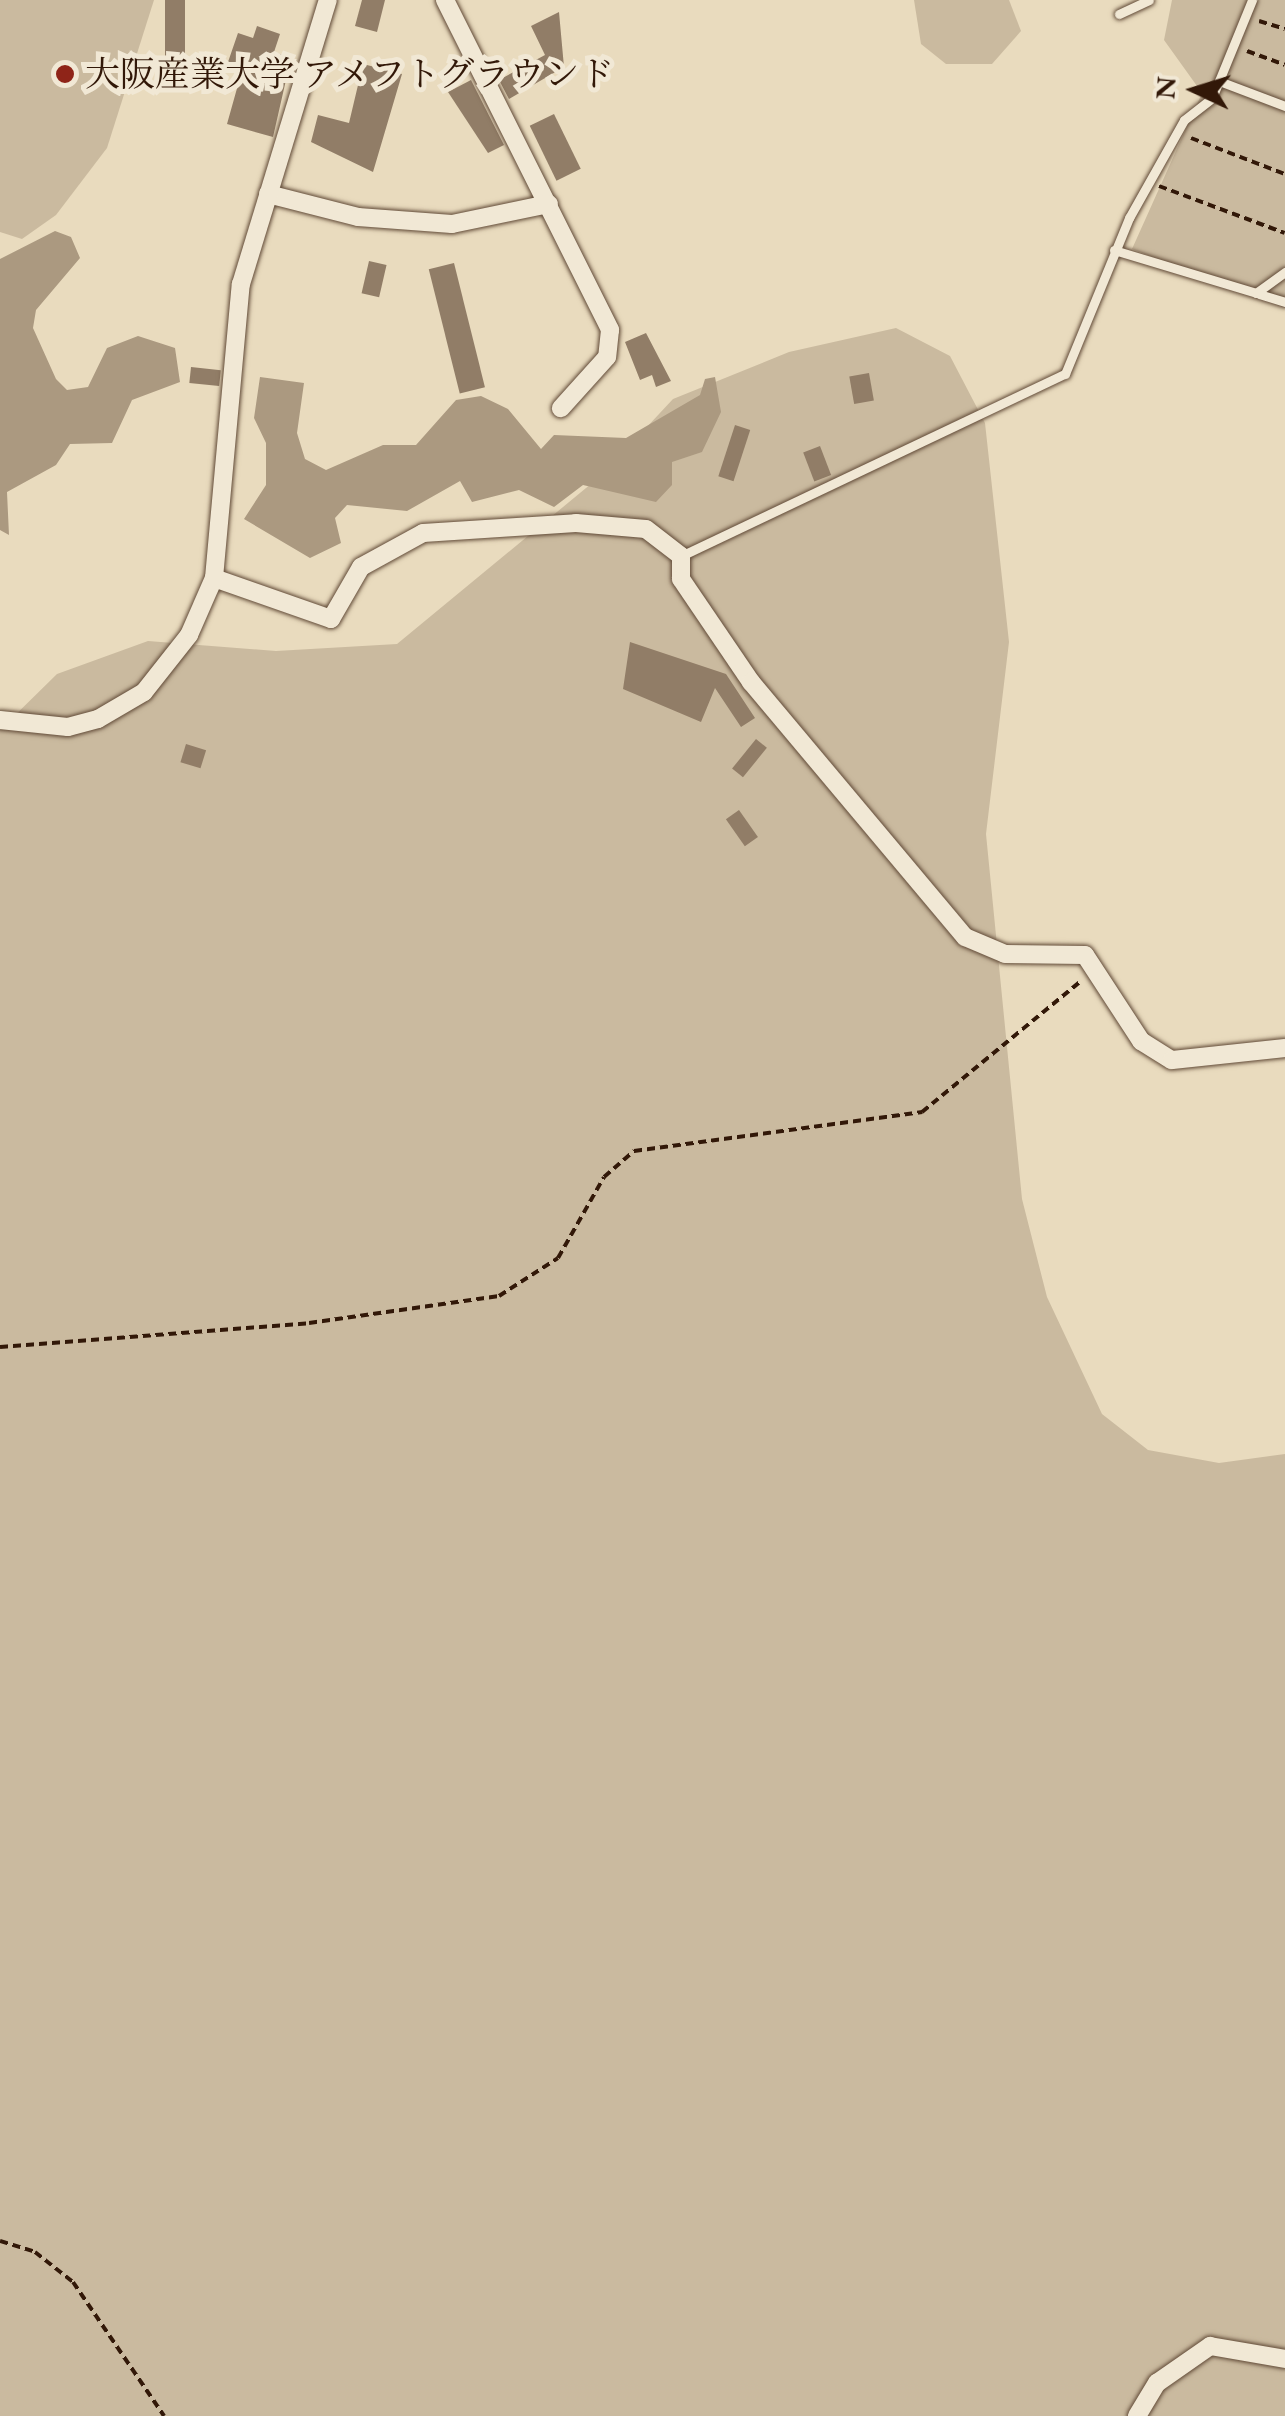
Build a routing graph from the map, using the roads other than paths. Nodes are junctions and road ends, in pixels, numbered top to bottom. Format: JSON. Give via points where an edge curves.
{"nodes":[{"id":1,"x":328,"y":0,"type":"edge"},
{"id":2,"x":445,"y":0,"type":"edge"},
{"id":3,"x":1149,"y":0,"type":"edge"},
{"id":4,"x":1252,"y":0,"type":"edge"},
{"id":5,"x":1119,"y":14,"type":"dead end"},
{"id":6,"x":1219,"y":80,"type":"junction"},
{"id":7,"x":1285,"y":106,"type":"edge"},
{"id":8,"x":268,"y":194,"type":"junction"},
{"id":9,"x":550,"y":204,"type":"junction"},
{"id":10,"x":1114,"y":250,"type":"junction"},
{"id":11,"x":1285,"y":272,"type":"edge"},
{"id":12,"x":1256,"y":294,"type":"junction"},
{"id":13,"x":1285,"y":302,"type":"edge"},
{"id":14,"x":561,"y":408,"type":"dead end"},
{"id":15,"x":681,"y":556,"type":"junction"},
{"id":16,"x":214,"y":578,"type":"junction"},
{"id":17,"x":0,"y":720,"type":"edge"},
{"id":18,"x":1285,"y":1048,"type":"edge"},
{"id":19,"x":1285,"y":2359,"type":"edge"},
{"id":20,"x":1137,"y":2416,"type":"edge"}],
"edges":[{"from":1,"to":8,"type":"street"},
{"from":2,"to":9,"type":"street"},
{"from":3,"to":5,"type":"lane"},
{"from":4,"to":6,"type":"lane"},
{"from":6,"to":7,"type":"lane"},
{"from":6,"to":10,"type":"lane","via":[[1177,132]]},
{"from":8,"to":9,"type":"street","via":[[358,217],[452,224]]},
{"from":8,"to":16,"type":"street","via":[[233,320]]},
{"from":9,"to":14,"type":"street","via":[[610,330],[607,357]]},
{"from":10,"to":12,"type":"lane"},
{"from":10,"to":15,"type":"lane","via":[[1065,374],[1047,390]]},
{"from":11,"to":12,"type":"lane"},
{"from":12,"to":13,"type":"lane"},
{"from":15,"to":16,"type":"street","via":[[625,522],[423,533],[361,567],[331,619]]},
{"from":15,"to":18,"type":"street","via":[[681,579],[750,682],[964,937],[1005,954],[1085,955],[1098,965],[1140,1041],[1172,1060]]},
{"from":16,"to":17,"type":"street","via":[[188,636],[144,692],[68,727]]},
{"from":19,"to":20,"type":"street","via":[[1210,2346],[1157,2382]]}]}
